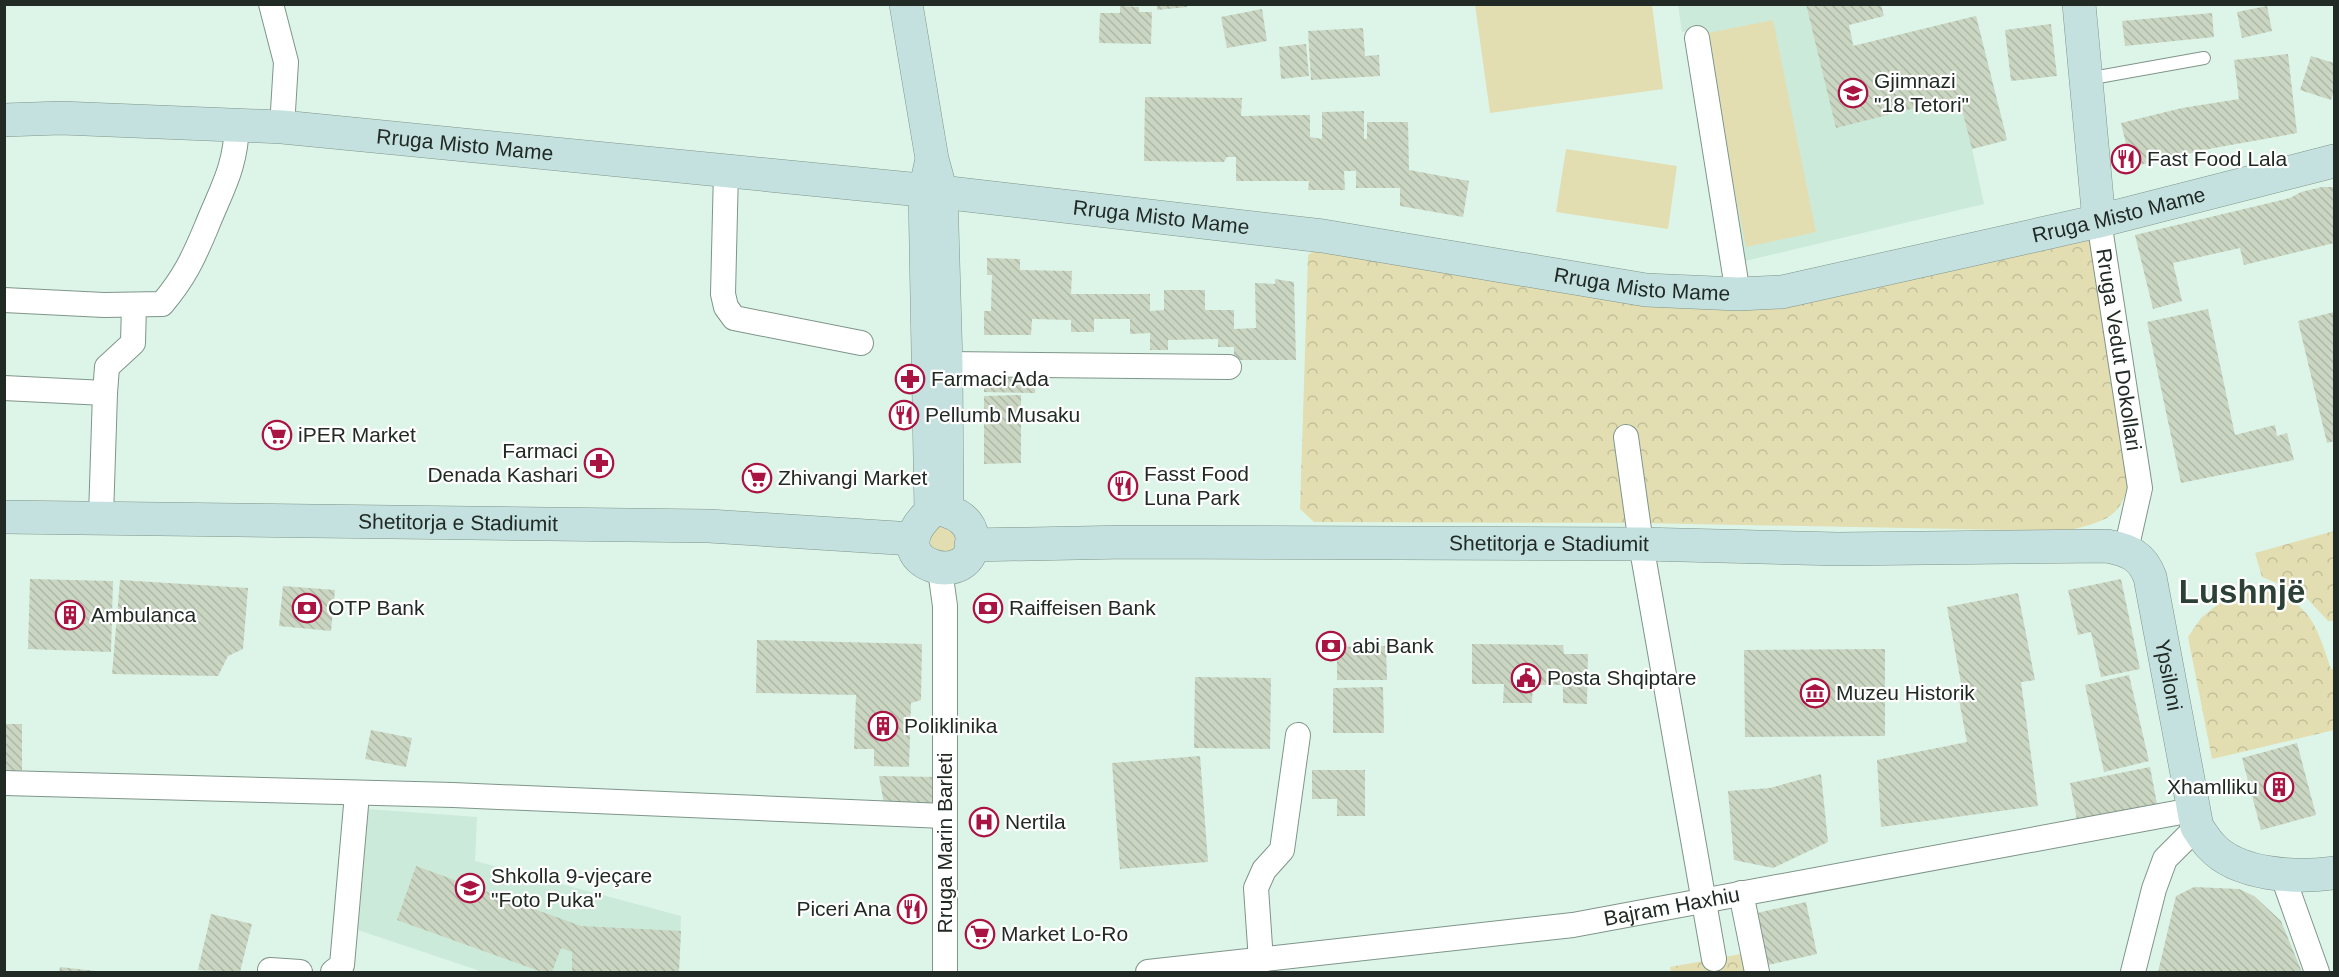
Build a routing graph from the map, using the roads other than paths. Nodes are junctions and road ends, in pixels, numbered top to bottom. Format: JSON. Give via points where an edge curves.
{"nodes":[{"id":1,"x":272,"y":4,"type":"edge"},
{"id":2,"x":906,"y":4,"type":"edge"},
{"id":3,"x":2079,"y":4,"type":"edge"},
{"id":4,"x":1697,"y":38,"type":"dead end"},
{"id":5,"x":2204,"y":58,"type":"dead end"},
{"id":6,"x":2086,"y":79,"type":"junction"},
{"id":7,"x":4,"y":120,"type":"edge"},
{"id":8,"x":237,"y":123,"type":"junction"},
{"id":9,"x":282,"y":127,"type":"junction"},
{"id":10,"x":2334,"y":161,"type":"edge"},
{"id":11,"x":726,"y":171,"type":"junction"},
{"id":12,"x":933,"y":181,"type":"junction"},
{"id":13,"x":2099,"y":221,"type":"junction"},
{"id":14,"x":1738,"y":294,"type":"junction"},
{"id":15,"x":4,"y":300,"type":"edge"},
{"id":16,"x":134,"y":305,"type":"junction"},
{"id":17,"x":861,"y":343,"type":"dead end"},
{"id":18,"x":946,"y":364,"type":"junction"},
{"id":19,"x":1229,"y":367,"type":"dead end"},
{"id":20,"x":4,"y":388,"type":"edge"},
{"id":21,"x":105,"y":393,"type":"junction"},
{"id":22,"x":1626,"y":437,"type":"dead end"},
{"id":23,"x":939,"y":512,"type":"junction"},
{"id":24,"x":101,"y":517,"type":"junction"},
{"id":25,"x":4,"y":518,"type":"edge"},
{"id":26,"x":913,"y":539,"type":"junction"},
{"id":27,"x":1641,"y":544,"type":"junction"},
{"id":28,"x":971,"y":545,"type":"junction"},
{"id":29,"x":2126,"y":550,"type":"junction"},
{"id":30,"x":940,"y":570,"type":"junction"},
{"id":31,"x":1298,"y":735,"type":"dead end"},
{"id":32,"x":4,"y":783,"type":"edge"},
{"id":33,"x":357,"y":794,"type":"junction"},
{"id":34,"x":944,"y":816,"type":"junction"},
{"id":35,"x":2195,"y":818,"type":"junction"},
{"id":36,"x":2334,"y":873,"type":"edge"},
{"id":37,"x":2282,"y":874,"type":"junction"},
{"id":38,"x":1741,"y":893,"type":"junction"},
{"id":39,"x":1703,"y":900,"type":"junction"},
{"id":40,"x":1714,"y":959,"type":"dead end"},
{"id":41,"x":1261,"y":961,"type":"junction"},
{"id":42,"x":270,"y":970,"type":"dead end"},
{"id":43,"x":300,"y":972,"type":"edge"},
{"id":44,"x":333,"y":972,"type":"edge"},
{"id":45,"x":945,"y":972,"type":"edge"},
{"id":46,"x":1148,"y":972,"type":"edge"},
{"id":47,"x":1757,"y":972,"type":"edge"},
{"id":48,"x":2133,"y":972,"type":"edge"},
{"id":49,"x":2318,"y":972,"type":"edge"}],
"edges":[{"from":1,"to":9,"type":"street","via":[[286,62]]},
{"from":2,"to":12,"type":"main road"},
{"from":3,"to":6,"type":"main road","name":"Rruga Vedut Dokollari"},
{"from":4,"to":14,"type":"street"},
{"from":5,"to":6,"type":"lane"},
{"from":6,"to":13,"type":"main road","name":"Rruga Vedut Dokollari"},
{"from":7,"to":8,"type":"main road","name":"Rruga Misto Mame"},
{"from":8,"to":9,"type":"main road","name":"Rruga Misto Mame"},
{"from":8,"to":16,"type":"street","via":[[232,169],[193,262],[162,304]]},
{"from":9,"to":11,"type":"main road","name":"Rruga Misto Mame"},
{"from":10,"to":13,"type":"main road","name":"Rruga Misto Mame"},
{"from":11,"to":12,"type":"main road","name":"Rruga Misto Mame"},
{"from":11,"to":17,"type":"street","via":[[723,294],[734,318]]},
{"from":12,"to":14,"type":"main road","name":"Rruga Misto Mame","via":[[1323,236],[1646,290]]},
{"from":12,"to":18,"type":"main road"},
{"from":12,"to":23,"type":"main road"},
{"from":13,"to":14,"type":"main road","name":"Rruga Misto Mame","via":[[1782,292]]},
{"from":13,"to":29,"type":"street","name":"Rruga Vedut Dokollari","via":[[2140,488]]},
{"from":15,"to":16,"type":"street"},
{"from":16,"to":21,"type":"street","via":[[133,343],[107,366]]},
{"from":18,"to":19,"type":"street"},
{"from":18,"to":23,"type":"main road"},
{"from":20,"to":21,"type":"street"},
{"from":21,"to":24,"type":"street"},
{"from":22,"to":27,"type":"street"},
{"from":23,"to":26,"type":"main road","via":[[920,522]]},
{"from":23,"to":28,"type":"main road","via":[[964,520],[972,536]]},
{"from":24,"to":25,"type":"main road","name":"Shetitorja e Stadiumit"},
{"from":24,"to":26,"type":"main road","name":"Shetitorja e Stadiumit","via":[[709,526]]},
{"from":26,"to":30,"type":"main road","via":[[923,563]]},
{"from":27,"to":28,"type":"main road","name":"Shetitorja e Stadiumit"},
{"from":27,"to":29,"type":"main road","name":"Shetitorja e Stadiumit","via":[[1838,549],[2107,546]]},
{"from":27,"to":39,"type":"street"},
{"from":28,"to":30,"type":"main road","via":[[969,554],[957,566]]},
{"from":29,"to":35,"type":"main road","name":"Ypsiloni","via":[[2138,556],[2150,577]]},
{"from":30,"to":34,"type":"street","name":"Rruga Marin Barleti","via":[[945,606]]},
{"from":31,"to":41,"type":"street","via":[[1282,850],[1264,870],[1256,888]]},
{"from":32,"to":33,"type":"street"},
{"from":33,"to":34,"type":"street"},
{"from":33,"to":44,"type":"street","via":[[342,965]]},
{"from":34,"to":45,"type":"street","name":"Rruga Marin Barleti"},
{"from":35,"to":37,"type":"main road","via":[[2212,848],[2232,861]]},
{"from":35,"to":38,"type":"street","name":"Bajram Haxhiu"},
{"from":35,"to":48,"type":"street","via":[[2165,859]]},
{"from":36,"to":37,"type":"main road"},
{"from":37,"to":49,"type":"street"},
{"from":38,"to":39,"type":"street","name":"Bajram Haxhiu"},
{"from":38,"to":47,"type":"street"},
{"from":39,"to":40,"type":"street"},
{"from":39,"to":41,"type":"street","name":"Bajram Haxhiu","via":[[1573,925]]},
{"from":41,"to":46,"type":"street","name":"Bajram Haxhiu"},
{"from":42,"to":43,"type":"street"}]}
